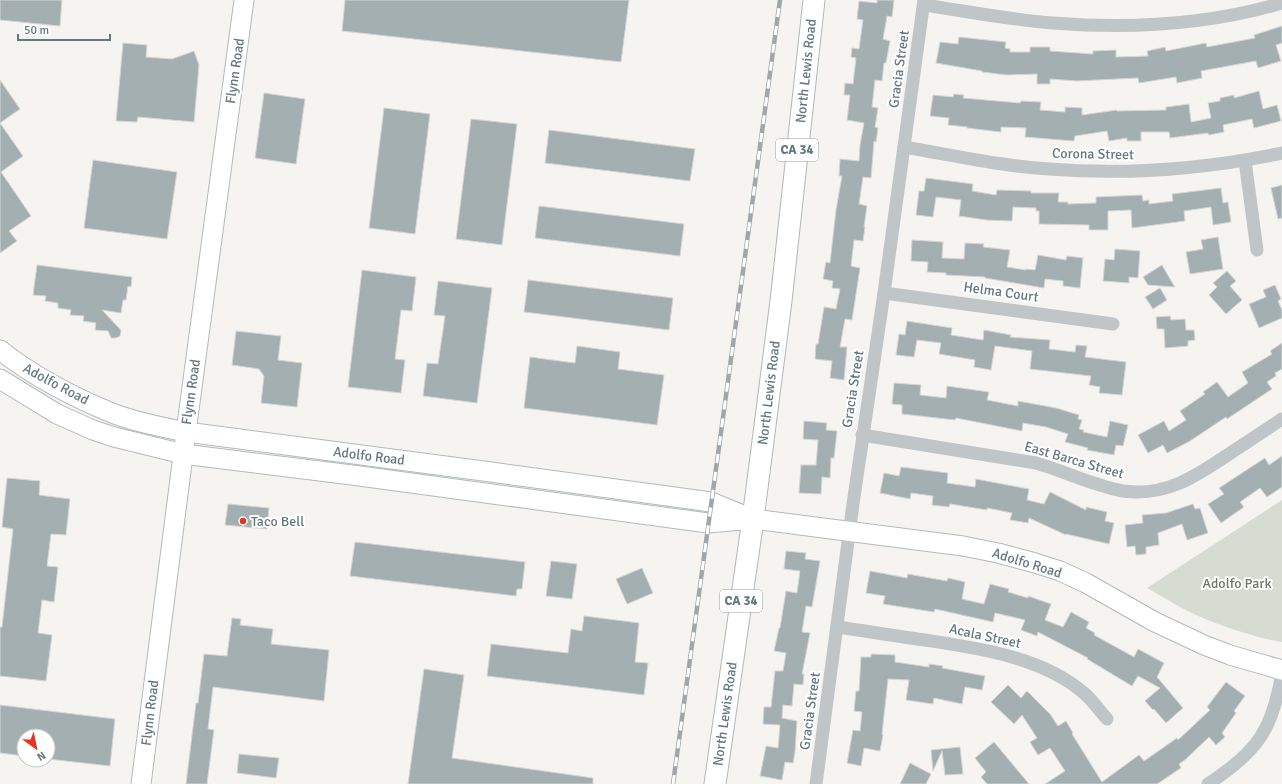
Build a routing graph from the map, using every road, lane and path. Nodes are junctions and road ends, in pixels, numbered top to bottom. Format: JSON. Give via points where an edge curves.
{"nodes":[{"id":1,"x":244,"y":0,"type":"edge"},
{"id":2,"x":814,"y":0,"type":"edge"},
{"id":3,"x":924,"y":2,"type":"edge"},
{"id":4,"x":1282,"y":3,"type":"edge"},
{"id":5,"x":904,"y":147,"type":"junction"},
{"id":6,"x":1282,"y":154,"type":"edge"},
{"id":7,"x":1245,"y":161,"type":"junction"},
{"id":8,"x":1257,"y":250,"type":"dead end"},
{"id":9,"x":884,"y":293,"type":"junction"},
{"id":10,"x":1113,"y":324,"type":"dead end"},
{"id":11,"x":0,"y":350,"type":"edge"},
{"id":12,"x":0,"y":379,"type":"edge"},
{"id":13,"x":1282,"y":419,"type":"edge"},
{"id":14,"x":186,"y":432,"type":"junction"},
{"id":15,"x":862,"y":435,"type":"junction"},
{"id":16,"x":183,"y":454,"type":"junction"},
{"id":17,"x":753,"y":519,"type":"junction"},
{"id":18,"x":849,"y":532,"type":"junction"},
{"id":19,"x":837,"y":627,"type":"junction"},
{"id":20,"x":1282,"y":671,"type":"edge"},
{"id":21,"x":1107,"y":719,"type":"dead end"},
{"id":22,"x":141,"y":784,"type":"edge"},
{"id":23,"x":715,"y":784,"type":"edge"},
{"id":24,"x":816,"y":784,"type":"edge"},
{"id":25,"x":1208,"y":784,"type":"edge"}],
"edges":[{"from":1,"to":14,"type":"main road","name":"Flynn Road"},
{"from":2,"to":17,"type":"main road","name":"North Lewis Road","number":"CA 34","via":[[781,301]]},
{"from":3,"to":4,"type":"street","via":[[1052,23],[1101,26],[1196,21],[1241,14]]},
{"from":3,"to":5,"type":"street","name":"Gracia Street"},
{"from":5,"to":7,"type":"street","name":"Corona Street","via":[[1002,164],[1114,172],[1211,166]]},
{"from":5,"to":9,"type":"street","name":"Gracia Street"},
{"from":6,"to":7,"type":"street","name":"Corona Street"},
{"from":7,"to":8,"type":"street"},
{"from":9,"to":10,"type":"street","name":"Helma Court"},
{"from":9,"to":15,"type":"street","name":"Gracia Street"},
{"from":11,"to":14,"type":"main road","name":"Adolfo Road","via":[[36,376],[112,413]]},
{"from":12,"to":16,"type":"main road","name":"Adolfo Road","via":[[57,414],[93,430]]},
{"from":13,"to":15,"type":"street","name":"East Barca Street","via":[[1188,480],[1167,488],[1144,492],[1106,487],[1036,463]]},
{"from":14,"to":16,"type":"main road","name":"Flynn Road"},
{"from":14,"to":17,"type":"main road","name":"Adolfo Road","via":[[711,502]]},
{"from":15,"to":18,"type":"street","name":"Gracia Street"},
{"from":16,"to":17,"type":"main road","name":"Adolfo Road","via":[[708,523]]},
{"from":16,"to":22,"type":"main road","name":"Flynn Road"},
{"from":17,"to":18,"type":"main road","name":"Adolfo Road"},
{"from":17,"to":23,"type":"main road","name":"North Lewis Road","number":"CA 34"},
{"from":18,"to":19,"type":"street","name":"Gracia Street"},
{"from":18,"to":20,"type":"main road","name":"Adolfo Road","via":[[963,546],[1035,562],[1086,583],[1179,634],[1230,655]]},
{"from":19,"to":21,"type":"street","name":"Acala Street","via":[[961,646],[1023,661],[1049,671],[1086,694]]},
{"from":19,"to":24,"type":"street","name":"Gracia Street"},
{"from":20,"to":25,"type":"street","via":[[1273,713],[1262,736],[1248,754]]}]}
